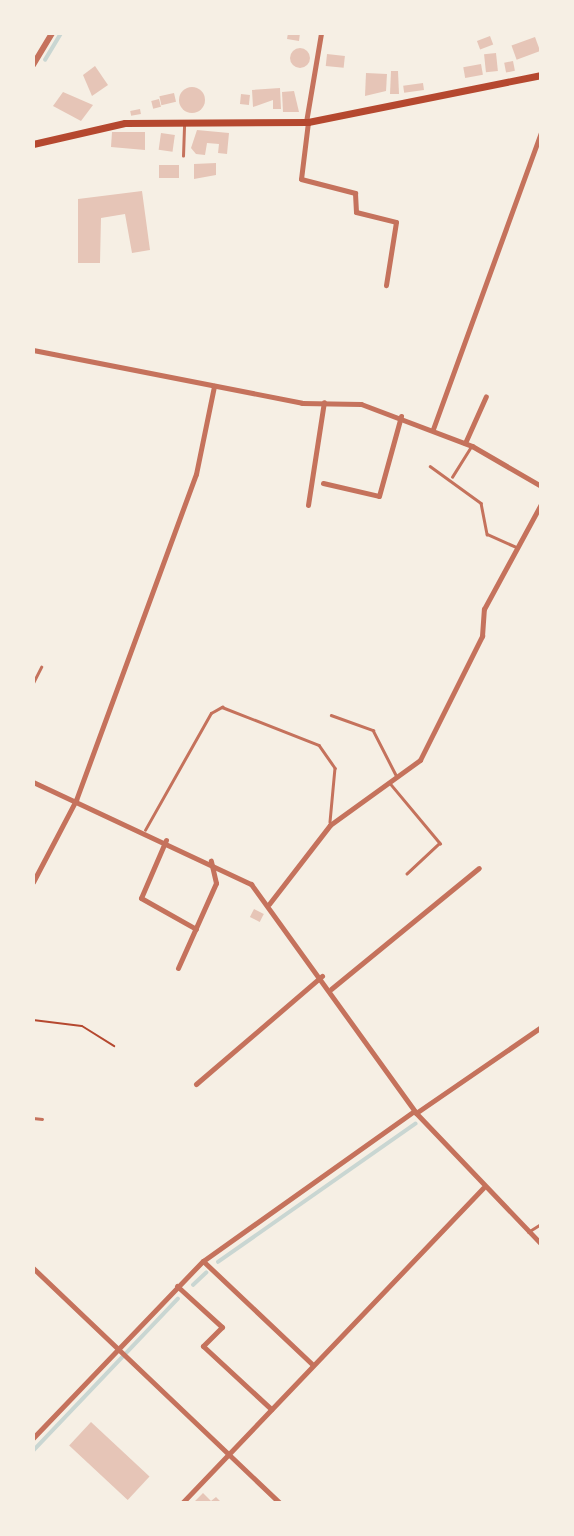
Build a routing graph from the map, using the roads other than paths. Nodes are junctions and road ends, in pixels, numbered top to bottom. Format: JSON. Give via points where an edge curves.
{"nodes":[{"id":1,"x":52,"y":33,"type":"edge"},
{"id":2,"x":321,"y":33,"type":"edge"},
{"id":3,"x":33,"y":65,"type":"edge"},
{"id":4,"x":541,"y":75,"type":"edge"},
{"id":5,"x":307,"y":122,"type":"junction"},
{"id":6,"x":184,"y":123,"type":"junction"},
{"id":7,"x":541,"y":133,"type":"edge"},
{"id":8,"x":33,"y":144,"type":"edge"},
{"id":9,"x":183,"y":156,"type":"dead end"},
{"id":10,"x":386,"y":285,"type":"dead end"},
{"id":11,"x":33,"y":349,"type":"edge"},
{"id":12,"x":214,"y":386,"type":"junction"},
{"id":13,"x":486,"y":396,"type":"dead end"},
{"id":14,"x":324,"y":402,"type":"junction"},
{"id":15,"x":401,"y":416,"type":"junction"},
{"id":16,"x":433,"y":429,"type":"junction"},
{"id":17,"x":468,"y":445,"type":"junction"},
{"id":18,"x":430,"y":466,"type":"dead end"},
{"id":19,"x":452,"y":477,"type":"junction"},
{"id":20,"x":323,"y":483,"type":"dead end"},
{"id":21,"x":541,"y":486,"type":"edge"},
{"id":22,"x":541,"y":504,"type":"edge"},
{"id":23,"x":308,"y":505,"type":"dead end"},
{"id":24,"x":516,"y":547,"type":"junction"},
{"id":25,"x":41,"y":667,"type":"dead end"},
{"id":26,"x":33,"y":683,"type":"edge"},
{"id":27,"x":331,"y":715,"type":"dead end"},
{"id":28,"x":396,"y":775,"type":"junction"},
{"id":29,"x":33,"y":782,"type":"edge"},
{"id":30,"x":389,"y":782,"type":"junction"},
{"id":31,"x":76,"y":800,"type":"junction"},
{"id":32,"x":330,"y":825,"type":"junction"},
{"id":33,"x":145,"y":830,"type":"junction"},
{"id":34,"x":166,"y":840,"type":"junction"},
{"id":35,"x":211,"y":861,"type":"junction"},
{"id":36,"x":479,"y":868,"type":"dead end"},
{"id":37,"x":407,"y":874,"type":"dead end"},
{"id":38,"x":33,"y":882,"type":"edge"},
{"id":39,"x":269,"y":904,"type":"junction"},
{"id":40,"x":196,"y":929,"type":"junction"},
{"id":41,"x":178,"y":968,"type":"dead end"},
{"id":42,"x":322,"y":976,"type":"junction"},
{"id":43,"x":331,"y":989,"type":"junction"},
{"id":44,"x":541,"y":1027,"type":"edge"},
{"id":45,"x":197,"y":1084,"type":"dead end"},
{"id":46,"x":415,"y":1112,"type":"junction"},
{"id":47,"x":33,"y":1118,"type":"edge"},
{"id":48,"x":41,"y":1119,"type":"dead end"},
{"id":49,"x":483,"y":1188,"type":"junction"},
{"id":50,"x":541,"y":1224,"type":"edge"},
{"id":51,"x":528,"y":1232,"type":"junction"},
{"id":52,"x":541,"y":1244,"type":"edge"},
{"id":53,"x":203,"y":1261,"type":"junction"},
{"id":54,"x":33,"y":1268,"type":"edge"},
{"id":55,"x":177,"y":1286,"type":"junction"},
{"id":56,"x":119,"y":1350,"type":"junction"},
{"id":57,"x":313,"y":1365,"type":"junction"},
{"id":58,"x":271,"y":1409,"type":"junction"},
{"id":59,"x":33,"y":1438,"type":"edge"},
{"id":60,"x":229,"y":1454,"type":"junction"},
{"id":61,"x":182,"y":1503,"type":"edge"},
{"id":62,"x":280,"y":1503,"type":"edge"}],
"edges":[{"from":1,"to":3,"type":"street"},
{"from":2,"to":5,"type":"street"},
{"from":4,"to":5,"type":"main road"},
{"from":5,"to":6,"type":"main road"},
{"from":5,"to":10,"type":"street","via":[[301,179],[355,193],[356,212],[396,222]]},
{"from":6,"to":8,"type":"main road","via":[[111,124]]},
{"from":6,"to":9,"type":"lane"},
{"from":7,"to":16,"type":"street"},
{"from":11,"to":12,"type":"street"},
{"from":12,"to":14,"type":"street"},
{"from":12,"to":31,"type":"street","via":[[196,474]]},
{"from":13,"to":17,"type":"street"},
{"from":14,"to":15,"type":"street","via":[[361,404]]},
{"from":14,"to":23,"type":"street"},
{"from":15,"to":16,"type":"street"},
{"from":15,"to":20,"type":"street","via":[[379,496]]},
{"from":16,"to":17,"type":"street"},
{"from":17,"to":19,"type":"lane"},
{"from":17,"to":21,"type":"street"},
{"from":18,"to":19,"type":"lane"},
{"from":19,"to":24,"type":"lane","via":[[481,503],[487,534]]},
{"from":22,"to":24,"type":"street"},
{"from":24,"to":28,"type":"street","via":[[484,609],[482,636],[424,753]]},
{"from":25,"to":26,"type":"lane"},
{"from":27,"to":28,"type":"lane","via":[[373,730]]},
{"from":28,"to":30,"type":"street"},
{"from":29,"to":31,"type":"street"},
{"from":30,"to":32,"type":"street"},
{"from":30,"to":37,"type":"lane","via":[[440,843]]},
{"from":31,"to":33,"type":"street"},
{"from":31,"to":38,"type":"street"},
{"from":32,"to":33,"type":"lane","via":[[327,800],[335,768],[319,745],[222,707],[211,713]]},
{"from":32,"to":39,"type":"street"},
{"from":33,"to":34,"type":"street"},
{"from":34,"to":35,"type":"street"},
{"from":34,"to":40,"type":"street","via":[[141,898]]},
{"from":35,"to":39,"type":"street","via":[[251,884]]},
{"from":35,"to":40,"type":"street","via":[[216,883]]},
{"from":36,"to":43,"type":"street"},
{"from":39,"to":42,"type":"street"},
{"from":40,"to":41,"type":"street"},
{"from":42,"to":43,"type":"street"},
{"from":42,"to":45,"type":"street"},
{"from":43,"to":46,"type":"street"},
{"from":44,"to":46,"type":"street"},
{"from":46,"to":49,"type":"street"},
{"from":46,"to":53,"type":"street"},
{"from":47,"to":48,"type":"lane"},
{"from":49,"to":51,"type":"street"},
{"from":49,"to":57,"type":"street"},
{"from":50,"to":51,"type":"lane"},
{"from":51,"to":52,"type":"street"},
{"from":53,"to":55,"type":"street"},
{"from":53,"to":57,"type":"street"},
{"from":54,"to":56,"type":"street"},
{"from":55,"to":56,"type":"street"},
{"from":55,"to":58,"type":"street","via":[[222,1327],[203,1346]]},
{"from":56,"to":59,"type":"street"},
{"from":56,"to":60,"type":"street"},
{"from":57,"to":58,"type":"street"},
{"from":58,"to":60,"type":"street"},
{"from":60,"to":61,"type":"street"},
{"from":60,"to":62,"type":"street"}]}
